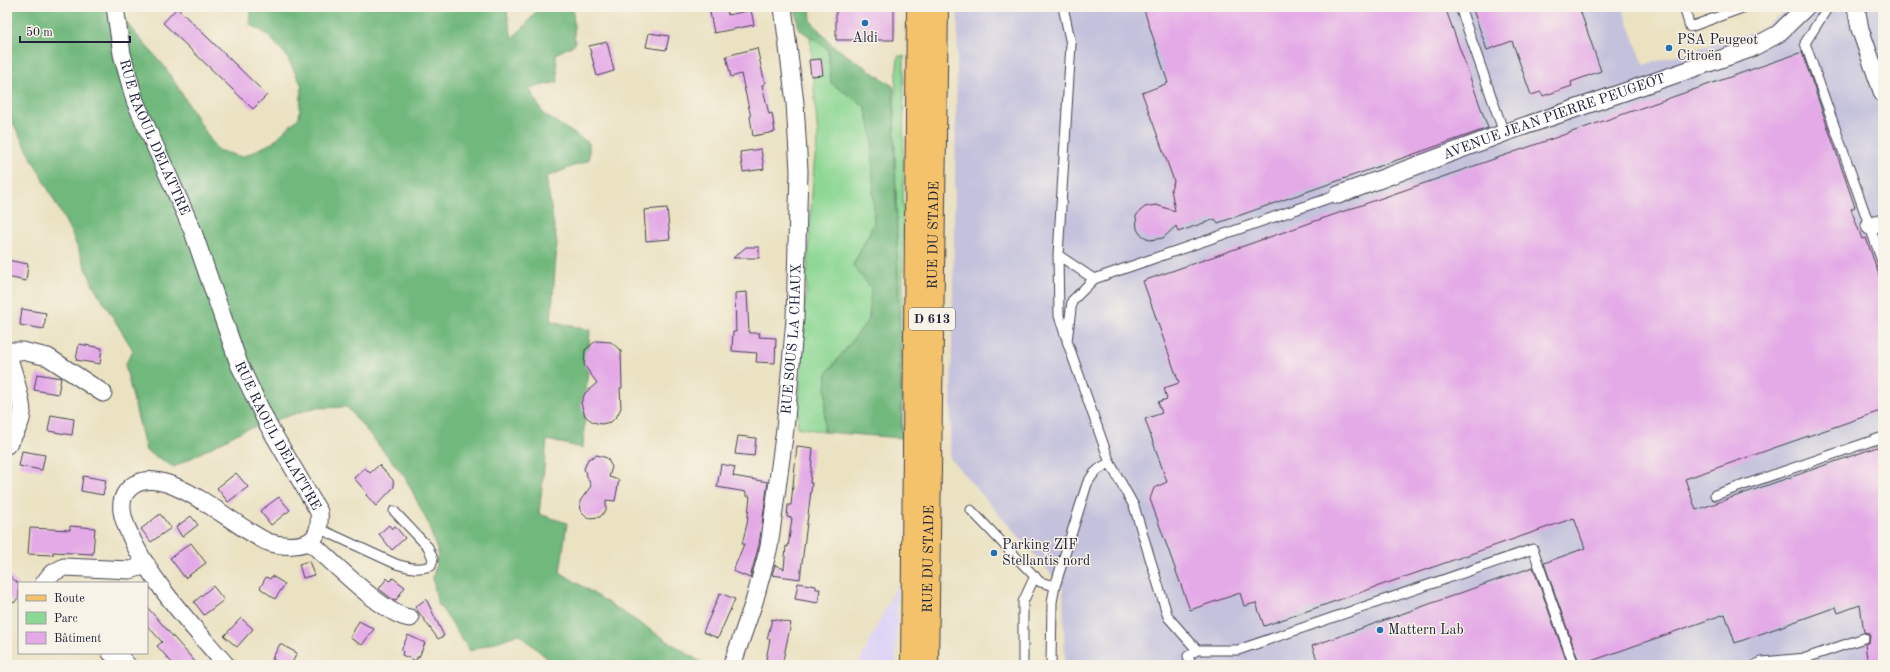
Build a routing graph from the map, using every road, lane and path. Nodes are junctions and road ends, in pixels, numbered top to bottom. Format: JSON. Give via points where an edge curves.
{"nodes":[{"id":1,"x":115,"y":7,"type":"edge"},
{"id":2,"x":783,"y":7,"type":"edge"},
{"id":3,"x":918,"y":7,"type":"edge"},
{"id":4,"x":937,"y":7,"type":"edge"},
{"id":5,"x":1063,"y":7,"type":"edge"},
{"id":6,"x":1460,"y":7,"type":"edge"},
{"id":7,"x":1684,"y":7,"type":"edge"},
{"id":8,"x":1745,"y":7,"type":"edge"},
{"id":9,"x":1806,"y":7,"type":"edge"},
{"id":10,"x":1828,"y":7,"type":"edge"},
{"id":11,"x":1856,"y":7,"type":"edge"},
{"id":12,"x":1883,"y":94,"type":"edge"},
{"id":13,"x":1504,"y":133,"type":"junction"},
{"id":14,"x":1338,"y":195,"type":"joint"},
{"id":15,"x":1876,"y":225,"type":"edge"},
{"id":16,"x":1058,"y":255,"type":"junction"},
{"id":17,"x":1883,"y":264,"type":"edge"},
{"id":18,"x":1094,"y":279,"type":"junction"},
{"id":19,"x":1067,"y":341,"type":"junction"},
{"id":20,"x":7,"y":352,"type":"edge"},
{"id":21,"x":104,"y":393,"type":"dead end"},
{"id":22,"x":1883,"y":437,"type":"edge"},
{"id":23,"x":7,"y":445,"type":"edge"},
{"id":24,"x":1110,"y":463,"type":"junction"},
{"id":25,"x":1715,"y":495,"type":"dead end"},
{"id":26,"x":971,"y":510,"type":"dead end"},
{"id":27,"x":394,"y":511,"type":"dead end"},
{"id":28,"x":314,"y":535,"type":"junction"},
{"id":29,"x":147,"y":565,"type":"junction"},
{"id":30,"x":1034,"y":576,"type":"junction"},
{"id":31,"x":45,"y":582,"type":"edge"},
{"id":32,"x":1055,"y":586,"type":"junction"},
{"id":33,"x":410,"y":618,"type":"dead end"},
{"id":34,"x":920,"y":629,"type":"junction"},
{"id":35,"x":1864,"y":638,"type":"dead end"},
{"id":36,"x":1198,"y":650,"type":"junction"},
{"id":37,"x":114,"y":654,"type":"edge"},
{"id":38,"x":126,"y":665,"type":"edge"},
{"id":39,"x":226,"y":665,"type":"edge"},
{"id":40,"x":732,"y":665,"type":"edge"},
{"id":41,"x":912,"y":665,"type":"edge"},
{"id":42,"x":927,"y":665,"type":"edge"},
{"id":43,"x":1023,"y":665,"type":"edge"},
{"id":44,"x":1051,"y":665,"type":"edge"},
{"id":45,"x":1190,"y":665,"type":"edge"},
{"id":46,"x":1574,"y":665,"type":"edge"},
{"id":47,"x":1755,"y":665,"type":"edge"}],
"edges":[{"from":1,"to":28,"type":"street","name":"RUE RAOUL DELATTRE","via":[[122,54],[136,100],[192,228],[251,391],[319,512],[320,524]]},
{"from":2,"to":40,"type":"street","name":"RUE SOUS LA CHAUX","via":[[795,103],[800,171],[795,318],[785,429],[768,547],[754,602]]},
{"from":3,"to":34,"type":"main road","name":"RUE DU STADE","number":"D 613"},
{"from":4,"to":34,"type":"main road","name":"RUE DU STADE","number":"D 613"},
{"from":5,"to":16,"type":"lane","via":[[1071,44]]},
{"from":6,"to":13,"type":"lane"},
{"from":7,"to":8,"type":"lane","via":[[1690,27]]},
{"from":9,"to":13,"type":"street","name":"AVENUE JEAN PIERRE PEUGEOT","via":[[1778,34],[1750,49]]},
{"from":10,"to":15,"type":"lane","via":[[1805,42]]},
{"from":11,"to":12,"type":"street","via":[[1860,29]]},
{"from":13,"to":14,"type":"street","name":"AVENUE JEAN PIERRE PEUGEOT"},
{"from":14,"to":18,"type":"lane"},
{"from":15,"to":17,"type":"lane"},
{"from":16,"to":18,"type":"lane"},
{"from":16,"to":19,"type":"lane","via":[[1059,316]]},
{"from":18,"to":19,"type":"lane","via":[[1072,301]]},
{"from":19,"to":24,"type":"lane"},
{"from":20,"to":21,"type":"street","via":[[22,351],[48,357]]},
{"from":20,"to":23,"type":"street","via":[[16,380],[22,414],[17,430]]},
{"from":22,"to":25,"type":"lane"},
{"from":24,"to":32,"type":"lane","via":[[1094,472],[1087,484]]},
{"from":24,"to":36,"type":"lane","via":[[1134,506],[1168,617]]},
{"from":26,"to":30,"type":"lane"},
{"from":27,"to":28,"type":"lane","via":[[428,547],[433,559],[430,566],[422,569],[396,564]]},
{"from":28,"to":29,"type":"street","via":[[290,546],[267,541],[170,483],[144,481],[125,493],[121,516],[130,538]]},
{"from":28,"to":33,"type":"street","via":[[385,608],[402,617]]},
{"from":29,"to":31,"type":"street","via":[[130,570],[64,567],[51,574]]},
{"from":29,"to":39,"type":"street","via":[[176,607]]},
{"from":30,"to":32,"type":"lane","via":[[1040,582]]},
{"from":30,"to":43,"type":"lane","via":[[1023,602]]},
{"from":32,"to":44,"type":"lane","via":[[1052,602]]},
{"from":34,"to":41,"type":"main road","number":"D 613"},
{"from":34,"to":42,"type":"main road","number":"D 613"},
{"from":35,"to":47,"type":"lane","via":[[1806,658],[1762,662]]},
{"from":36,"to":45,"type":"lane","via":[[1188,656]]},
{"from":36,"to":46,"type":"lane","via":[[1238,650],[1533,549]]},
{"from":37,"to":38,"type":"street"}]}
